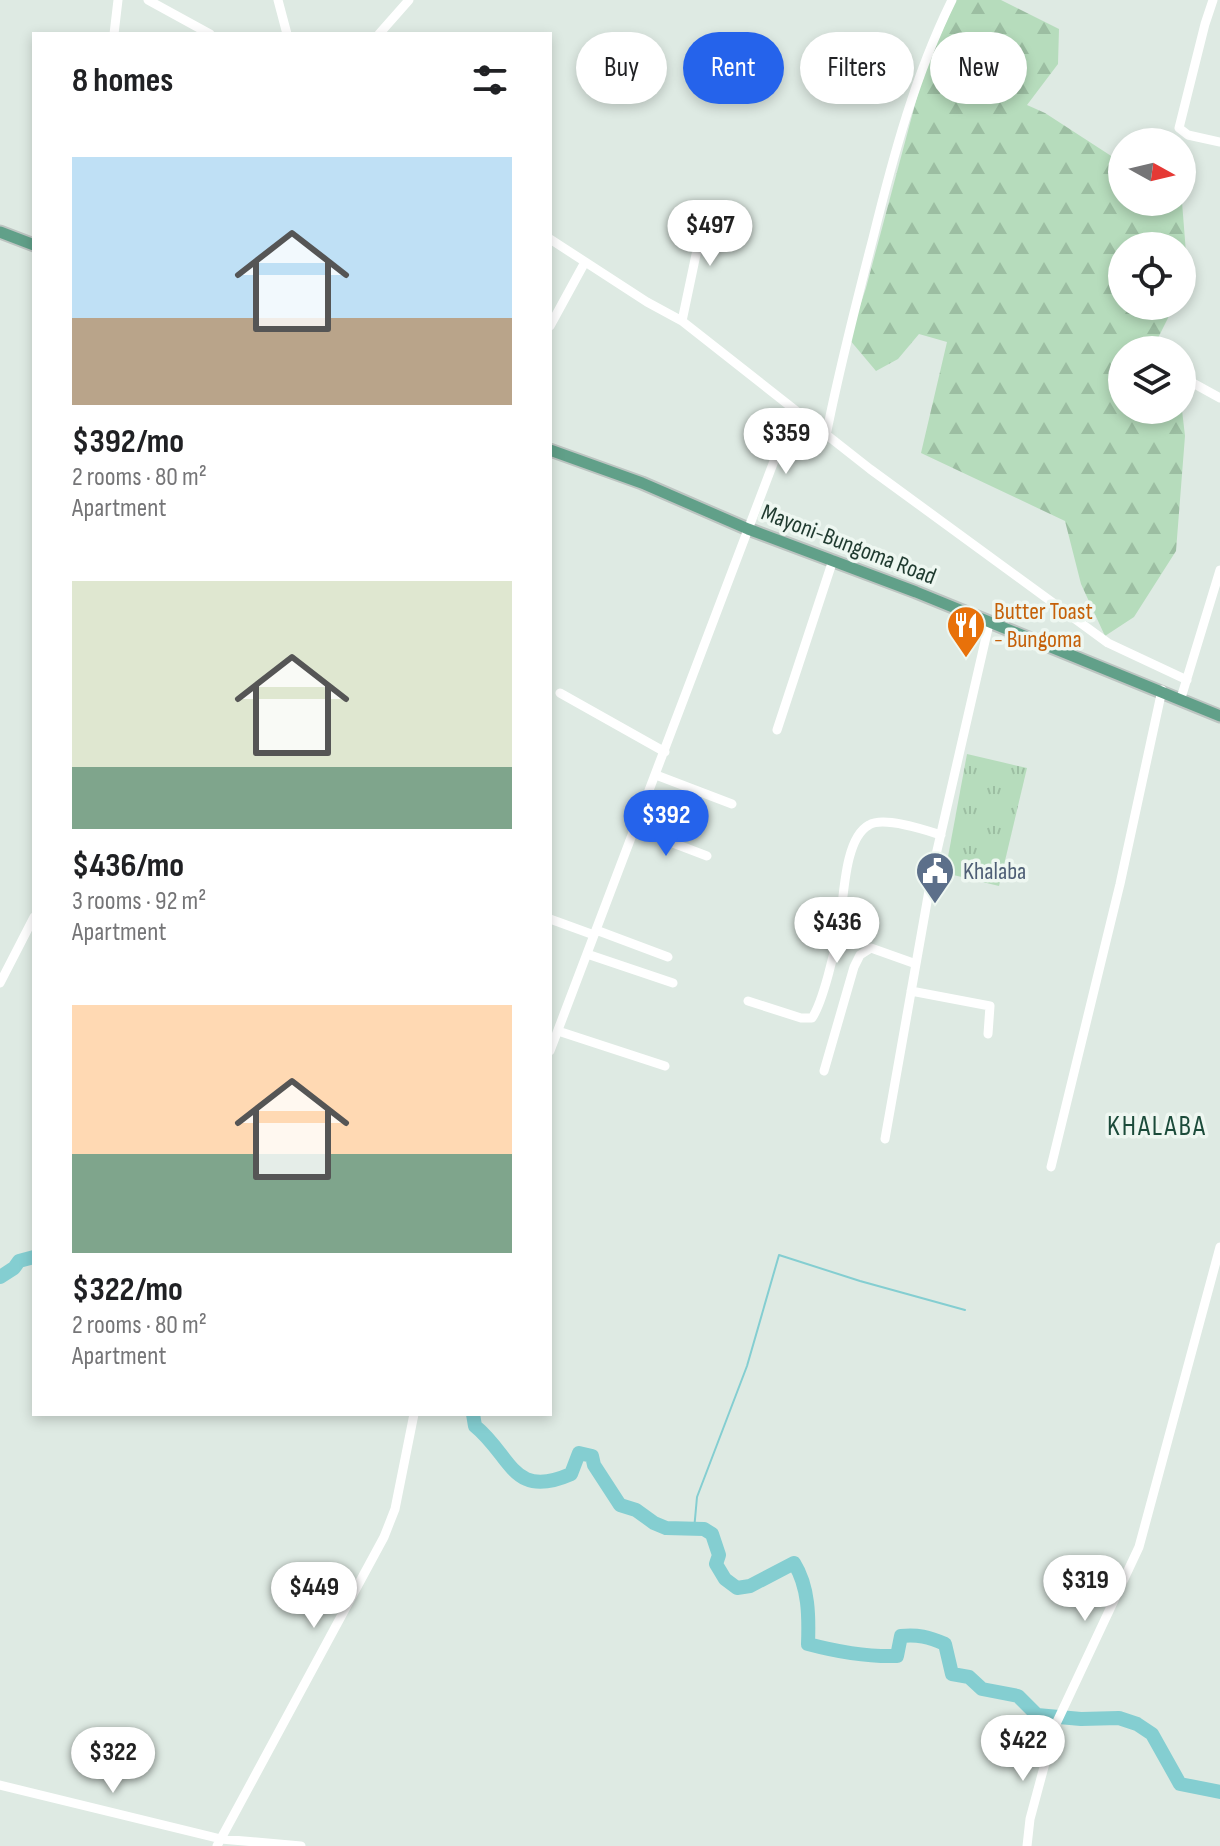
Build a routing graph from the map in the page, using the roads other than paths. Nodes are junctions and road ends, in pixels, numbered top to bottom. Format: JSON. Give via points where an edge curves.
{"nodes":[{"id":1,"x":118,"y":0,"type":"edge"},
{"id":2,"x":148,"y":0,"type":"edge"},
{"id":3,"x":278,"y":0,"type":"edge"},
{"id":4,"x":409,"y":0,"type":"edge"},
{"id":5,"x":952,"y":0,"type":"edge"},
{"id":6,"x":1213,"y":0,"type":"edge"},
{"id":7,"x":114,"y":32,"type":"edge"},
{"id":8,"x":206,"y":32,"type":"edge"},
{"id":9,"x":286,"y":32,"type":"edge"},
{"id":10,"x":381,"y":32,"type":"edge"},
{"id":11,"x":1220,"y":142,"type":"edge"},
{"id":12,"x":709,"y":207,"type":"dead end"},
{"id":13,"x":0,"y":232,"type":"edge"},
{"id":14,"x":552,"y":240,"type":"edge"},
{"id":15,"x":32,"y":244,"type":"edge"},
{"id":16,"x":585,"y":262,"type":"junction"},
{"id":17,"x":682,"y":321,"type":"junction"},
{"id":18,"x":552,"y":322,"type":"edge"},
{"id":19,"x":1196,"y":385,"type":"edge"},
{"id":20,"x":1220,"y":398,"type":"edge"},
{"id":21,"x":793,"y":411,"type":"junction"},
{"id":22,"x":826,"y":436,"type":"junction"},
{"id":23,"x":552,"y":451,"type":"edge"},
{"id":24,"x":748,"y":529,"type":"junction"},
{"id":25,"x":833,"y":560,"type":"junction"},
{"id":26,"x":1220,"y":570,"type":"edge"},
{"id":27,"x":1215,"y":604,"type":"edge"},
{"id":28,"x":989,"y":624,"type":"junction"},
{"id":29,"x":1187,"y":680,"type":"junction"},
{"id":30,"x":1162,"y":690,"type":"junction"},
{"id":31,"x":560,"y":693,"type":"dead end"},
{"id":32,"x":1181,"y":698,"type":"junction"},
{"id":33,"x":1220,"y":716,"type":"edge"},
{"id":34,"x":777,"y":730,"type":"dead end"},
{"id":35,"x":665,"y":752,"type":"junction"},
{"id":36,"x":656,"y":775,"type":"junction"},
{"id":37,"x":732,"y":804,"type":"dead end"},
{"id":38,"x":636,"y":829,"type":"junction"},
{"id":39,"x":941,"y":835,"type":"junction"},
{"id":40,"x":707,"y":856,"type":"dead end"},
{"id":41,"x":552,"y":920,"type":"edge"},
{"id":42,"x":32,"y":921,"type":"edge"},
{"id":43,"x":595,"y":933,"type":"junction"},
{"id":44,"x":587,"y":954,"type":"junction"},
{"id":45,"x":668,"y":957,"type":"dead end"},
{"id":46,"x":916,"y":964,"type":"junction"},
{"id":47,"x":0,"y":983,"type":"edge"},
{"id":48,"x":673,"y":983,"type":"dead end"},
{"id":49,"x":911,"y":991,"type":"junction"},
{"id":50,"x":748,"y":1001,"type":"dead end"},
{"id":51,"x":558,"y":1031,"type":"junction"},
{"id":52,"x":988,"y":1034,"type":"dead end"},
{"id":53,"x":552,"y":1046,"type":"edge"},
{"id":54,"x":665,"y":1066,"type":"dead end"},
{"id":55,"x":824,"y":1071,"type":"dead end"},
{"id":56,"x":885,"y":1139,"type":"dead end"},
{"id":57,"x":1051,"y":1167,"type":"dead end"},
{"id":58,"x":1220,"y":1247,"type":"edge"},
{"id":59,"x":414,"y":1416,"type":"edge"},
{"id":60,"x":0,"y":1785,"type":"edge"},
{"id":61,"x":219,"y":1842,"type":"edge"},
{"id":62,"x":301,"y":1846,"type":"edge"},
{"id":63,"x":1027,"y":1846,"type":"edge"}],
"edges":[{"from":1,"to":7,"type":"street"},
{"from":2,"to":8,"type":"street"},
{"from":3,"to":9,"type":"street"},
{"from":4,"to":10,"type":"street"},
{"from":5,"to":22,"type":"street","via":[[899,136]]},
{"from":6,"to":11,"type":"street","via":[[1179,128]]},
{"from":12,"to":17,"type":"street"},
{"from":13,"to":15,"type":"main road"},
{"from":14,"to":16,"type":"street"},
{"from":16,"to":17,"type":"street"},
{"from":16,"to":18,"type":"street"},
{"from":17,"to":21,"type":"street"},
{"from":19,"to":20,"type":"street"},
{"from":21,"to":22,"type":"street"},
{"from":21,"to":24,"type":"street"},
{"from":22,"to":29,"type":"street","via":[[1108,643]]},
{"from":23,"to":24,"type":"main road","name":"Mayoni-Bungoma Road"},
{"from":24,"to":25,"type":"main road","name":"Mayoni-Bungoma Road"},
{"from":24,"to":35,"type":"street"},
{"from":25,"to":28,"type":"main road","name":"Mayoni-Bungoma Road"},
{"from":25,"to":34,"type":"street"},
{"from":26,"to":27,"type":"street"},
{"from":27,"to":29,"type":"street"},
{"from":28,"to":30,"type":"main road","name":"Mayoni-Bungoma Road"},
{"from":28,"to":39,"type":"street"},
{"from":29,"to":32,"type":"street"},
{"from":30,"to":32,"type":"main road","name":"Mayoni-Bungoma Road"},
{"from":30,"to":57,"type":"street"},
{"from":31,"to":35,"type":"street"},
{"from":32,"to":33,"type":"main road","name":"Mayoni-Bungoma Road"},
{"from":35,"to":36,"type":"street"},
{"from":36,"to":37,"type":"street"},
{"from":36,"to":38,"type":"street"},
{"from":38,"to":40,"type":"street"},
{"from":38,"to":43,"type":"street"},
{"from":39,"to":46,"type":"street"},
{"from":39,"to":50,"type":"street","via":[[882,822],[861,831],[850,854],[839,932],[812,1018]]},
{"from":41,"to":43,"type":"street"},
{"from":42,"to":47,"type":"street"},
{"from":43,"to":44,"type":"street"},
{"from":43,"to":45,"type":"street"},
{"from":44,"to":48,"type":"street"},
{"from":44,"to":51,"type":"street"},
{"from":46,"to":49,"type":"street"},
{"from":46,"to":55,"type":"street","via":[[871,948],[860,955]]},
{"from":49,"to":52,"type":"street","via":[[990,1006]]},
{"from":49,"to":56,"type":"street"},
{"from":51,"to":53,"type":"street"},
{"from":51,"to":54,"type":"street"},
{"from":58,"to":63,"type":"street","via":[[1139,1547],[1055,1726]]},
{"from":59,"to":61,"type":"street","via":[[395,1509],[384,1537]]},
{"from":60,"to":61,"type":"street"},
{"from":61,"to":62,"type":"street"}]}
